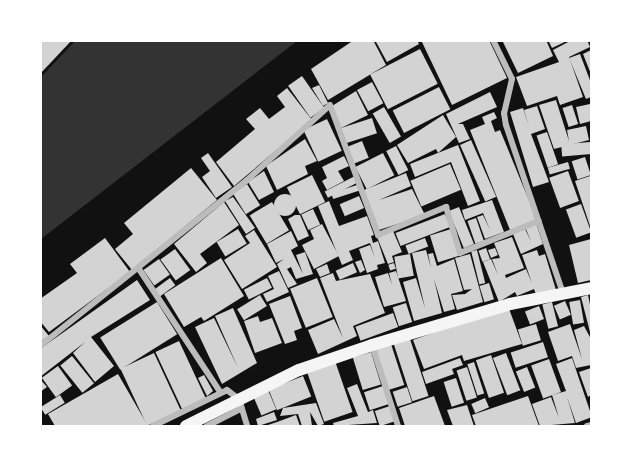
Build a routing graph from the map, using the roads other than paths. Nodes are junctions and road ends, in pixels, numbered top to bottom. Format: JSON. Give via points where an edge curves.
{"nodes":[{"id":1,"x":494,"y":40,"type":"edge"},
{"id":2,"x":539,"y":221,"type":"junction"},
{"id":3,"x":138,"y":268,"type":"junction"},
{"id":4,"x":591,"y":288,"type":"edge"},
{"id":5,"x":563,"y":293,"type":"junction"},
{"id":6,"x":372,"y":345,"type":"junction"},
{"id":7,"x":40,"y":346,"type":"edge"},
{"id":8,"x":220,"y":392,"type":"junction"},
{"id":9,"x":241,"y":403,"type":"junction"},
{"id":10,"x":591,"y":425,"type":"edge"},
{"id":11,"x":153,"y":426,"type":"edge"},
{"id":12,"x":186,"y":426,"type":"edge"},
{"id":13,"x":207,"y":426,"type":"edge"},
{"id":14,"x":248,"y":426,"type":"edge"},
{"id":15,"x":399,"y":426,"type":"edge"},
{"id":16,"x":587,"y":426,"type":"edge"}],
"edges":[{"from":1,"to":2,"type":"street","via":[[512,80],[504,113],[506,125]]},
{"from":2,"to":3,"type":"street","via":[[460,253],[446,207],[378,235],[330,105]]},
{"from":2,"to":5,"type":"street"},
{"from":3,"to":7,"type":"street"},
{"from":3,"to":8,"type":"street"},
{"from":4,"to":5,"type":"main road"},
{"from":5,"to":6,"type":"main road","via":[[510,304]]},
{"from":6,"to":9,"type":"main road","via":[[299,370]]},
{"from":6,"to":15,"type":"street"},
{"from":8,"to":9,"type":"street","via":[[230,390]]},
{"from":8,"to":11,"type":"street"},
{"from":9,"to":12,"type":"main road"},
{"from":9,"to":13,"type":"street"},
{"from":9,"to":14,"type":"street"},
{"from":10,"to":16,"type":"street"}]}
